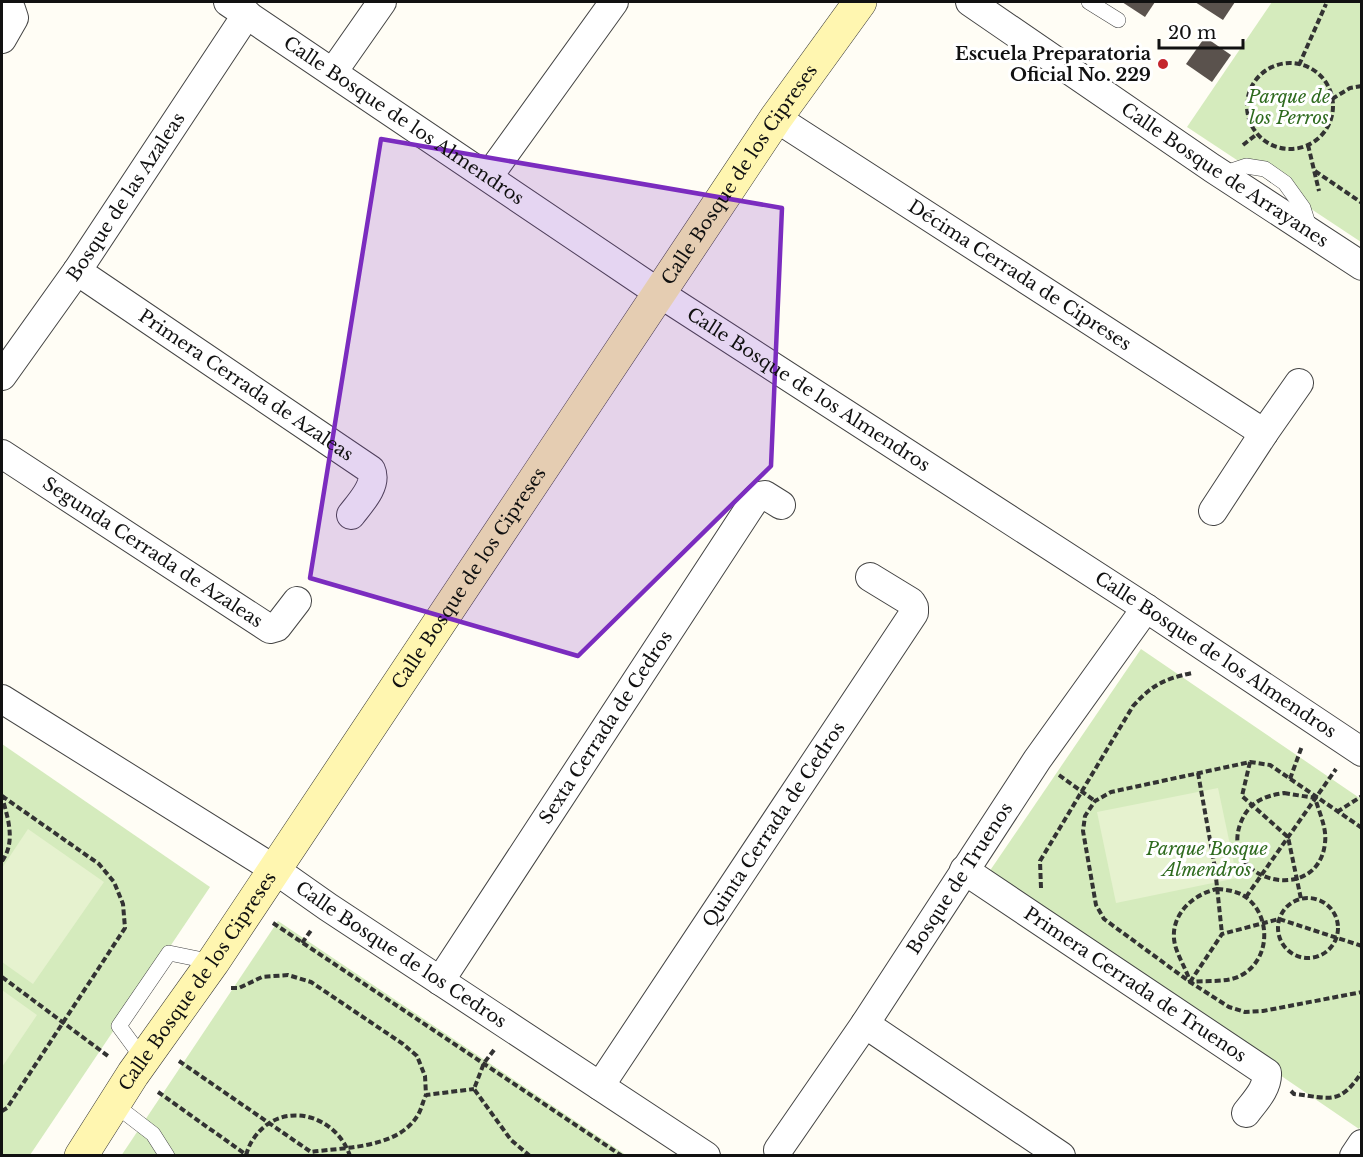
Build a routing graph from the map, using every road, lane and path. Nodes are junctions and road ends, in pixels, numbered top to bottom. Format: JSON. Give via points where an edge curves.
{"nodes":[{"id":1,"x":2,"y":2,"type":"edge"},
{"id":2,"x":382,"y":2,"type":"edge"},
{"id":3,"x":614,"y":2,"type":"edge"},
{"id":4,"x":860,"y":2,"type":"edge"},
{"id":5,"x":1089,"y":2,"type":"edge"},
{"id":6,"x":980,"y":4,"type":"edge"},
{"id":7,"x":1326,"y":4,"type":"dead end"},
{"id":8,"x":237,"y":8,"type":"edge"},
{"id":9,"x":1118,"y":20,"type":"dead end"},
{"id":10,"x":2,"y":39,"type":"edge"},
{"id":11,"x":1299,"y":65,"type":"junction"},
{"id":12,"x":333,"y":72,"type":"junction"},
{"id":13,"x":1362,"y":86,"type":"edge"},
{"id":14,"x":1332,"y":99,"type":"junction"},
{"id":15,"x":776,"y":118,"type":"junction"},
{"id":16,"x":1314,"y":171,"type":"dead end"},
{"id":17,"x":488,"y":177,"type":"junction"},
{"id":18,"x":1362,"y":203,"type":"edge"},
{"id":19,"x":1362,"y":266,"type":"edge"},
{"id":20,"x":77,"y":271,"type":"junction"},
{"id":21,"x":659,"y":293,"type":"junction"},
{"id":22,"x":2,"y":376,"type":"edge"},
{"id":23,"x":1299,"y":383,"type":"dead end"},
{"id":24,"x":1264,"y":433,"type":"junction"},
{"id":25,"x":2,"y":454,"type":"edge"},
{"id":26,"x":781,"y":505,"type":"dead end"},
{"id":27,"x":1213,"y":510,"type":"dead end"},
{"id":28,"x":351,"y":515,"type":"dead end"},
{"id":29,"x":870,"y":577,"type":"dead end"},
{"id":30,"x":297,"y":601,"type":"dead end"},
{"id":31,"x":1146,"y":608,"type":"junction"},
{"id":32,"x":1230,"y":665,"type":"junction"},
{"id":33,"x":2,"y":699,"type":"edge"},
{"id":34,"x":1311,"y":719,"type":"junction"},
{"id":35,"x":1357,"y":749,"type":"edge"},
{"id":36,"x":1037,"y":760,"type":"junction"},
{"id":37,"x":1250,"y":762,"type":"junction"},
{"id":38,"x":1198,"y":773,"type":"junction"},
{"id":39,"x":1290,"y":779,"type":"junction"},
{"id":40,"x":1082,"y":791,"type":"junction"},
{"id":41,"x":2,"y":796,"type":"edge"},
{"id":42,"x":1362,"y":796,"type":"edge"},
{"id":43,"x":1315,"y":798,"type":"junction"},
{"id":44,"x":1095,"y":801,"type":"junction"},
{"id":45,"x":1253,"y":805,"type":"junction"},
{"id":46,"x":1337,"y":812,"type":"junction"},
{"id":47,"x":1362,"y":828,"type":"edge"},
{"id":48,"x":1288,"y":837,"type":"junction"},
{"id":49,"x":2,"y":861,"type":"edge"},
{"id":50,"x":274,"y":869,"type":"junction"},
{"id":51,"x":964,"y":870,"type":"junction"},
{"id":52,"x":1261,"y":876,"type":"junction"},
{"id":53,"x":1297,"y":878,"type":"junction"},
{"id":54,"x":1217,"y":889,"type":"junction"},
{"id":55,"x":1044,"y":894,"type":"dead end"},
{"id":56,"x":1246,"y":897,"type":"junction"},
{"id":57,"x":1301,"y":899,"type":"junction"},
{"id":58,"x":249,"y":907,"type":"junction"},
{"id":59,"x":1279,"y":919,"type":"junction"},
{"id":60,"x":1264,"y":923,"type":"junction"},
{"id":61,"x":1222,"y":934,"type":"junction"},
{"id":62,"x":1337,"y":937,"type":"junction"},
{"id":63,"x":1362,"y":946,"type":"edge"},
{"id":64,"x":203,"y":975,"type":"junction"},
{"id":65,"x":2,"y":977,"type":"edge"},
{"id":66,"x":440,"y":981,"type":"junction"},
{"id":67,"x":1190,"y":982,"type":"junction"},
{"id":68,"x":1362,"y":992,"type":"edge"},
{"id":69,"x":1168,"y":1008,"type":"junction"},
{"id":70,"x":62,"y":1023,"type":"junction"},
{"id":71,"x":865,"y":1024,"type":"junction"},
{"id":72,"x":510,"y":1027,"type":"junction"},
{"id":73,"x":144,"y":1059,"type":"junction"},
{"id":74,"x":484,"y":1064,"type":"junction"},
{"id":75,"x":1362,"y":1072,"type":"edge"},
{"id":76,"x":1267,"y":1073,"type":"junction"},
{"id":77,"x":600,"y":1086,"type":"junction"},
{"id":78,"x":474,"y":1089,"type":"junction"},
{"id":79,"x":426,"y":1095,"type":"junction"},
{"id":80,"x":114,"y":1104,"type":"junction"},
{"id":81,"x":2,"y":1111,"type":"edge"},
{"id":82,"x":1246,"y":1113,"type":"dead end"},
{"id":83,"x":270,"y":1124,"type":"junction"},
{"id":84,"x":1362,"y":1144,"type":"edge"},
{"id":85,"x":347,"y":1147,"type":"junction"},
{"id":86,"x":778,"y":1150,"type":"dead end"},
{"id":87,"x":310,"y":1154,"type":"edge"},
{"id":88,"x":81,"y":1155,"type":"edge"},
{"id":89,"x":167,"y":1155,"type":"edge"},
{"id":90,"x":246,"y":1155,"type":"edge"},
{"id":91,"x":350,"y":1155,"type":"edge"},
{"id":92,"x":530,"y":1155,"type":"edge"},
{"id":93,"x":622,"y":1155,"type":"edge"},
{"id":94,"x":706,"y":1155,"type":"edge"},
{"id":95,"x":1061,"y":1155,"type":"edge"},
{"id":96,"x":1354,"y":1155,"type":"edge"}],
"edges":[{"from":1,"to":10,"type":"street","via":[[14,18]]},
{"from":2,"to":12,"type":"street"},
{"from":3,"to":17,"type":"street"},
{"from":4,"to":15,"type":"street","name":"Calle Bosque de los Cipreses"},
{"from":5,"to":9,"type":"lane"},
{"from":6,"to":19,"type":"street","name":"Calle Bosque de Arrayanes","via":[[1222,174]]},
{"from":7,"to":11,"type":"path"},
{"from":8,"to":12,"type":"street","name":"Calle Bosque de los Almendros"},
{"from":8,"to":20,"type":"street","name":"Bosque de las Azaleas"},
{"from":11,"to":14,"type":"path","via":[[1319,75]]},
{"from":11,"to":14,"type":"path","via":[[1278,64],[1255,81],[1248,93],[1247,108],[1257,134],[1281,148],[1308,145],[1328,126]]},
{"from":12,"to":17,"type":"street","name":"Calle Bosque de los Almendros"},
{"from":13,"to":14,"type":"path"},
{"from":15,"to":21,"type":"street","name":"Calle Bosque de los Cipreses"},
{"from":15,"to":24,"type":"street","name":"Décima Cerrada de Cipreses"},
{"from":16,"to":18,"type":"path"},
{"from":17,"to":21,"type":"street","name":"Calle Bosque de los Almendros"},
{"from":20,"to":22,"type":"street","name":"Bosque de las Azaleas"},
{"from":20,"to":28,"type":"street","name":"Primera Cerrada de Azaleas","via":[[370,470],[372,484]]},
{"from":21,"to":31,"type":"street","name":"Calle Bosque de los Almendros"},
{"from":21,"to":50,"type":"street","name":"Calle Bosque de los Cipreses"},
{"from":23,"to":24,"type":"street"},
{"from":24,"to":27,"type":"street"},
{"from":25,"to":30,"type":"street","name":"Segunda Cerrada de Azaleas","via":[[270,629],[277,627]]},
{"from":26,"to":66,"type":"street","name":"Sexta Cerrada de Cedros","via":[[765,495],[754,501]]},
{"from":29,"to":77,"type":"street","name":"Quinta Cerrada de Cedros","via":[[911,602],[914,613]]},
{"from":31,"to":32,"type":"street","name":"Calle Bosque de los Almendros"},
{"from":31,"to":36,"type":"street","name":"Bosque de Truenos"},
{"from":32,"to":34,"type":"street","name":"Calle Bosque de los Almendros"},
{"from":32,"to":40,"type":"path","via":[[1169,678],[1148,689],[1133,706]]},
{"from":33,"to":50,"type":"street","name":"Calle Bosque de los Cedros"},
{"from":34,"to":35,"type":"street","name":"Calle Bosque de los Almendros"},
{"from":34,"to":39,"type":"path"},
{"from":35,"to":43,"type":"path"},
{"from":36,"to":40,"type":"path"},
{"from":36,"to":51,"type":"street","name":"Bosque de Truenos"},
{"from":37,"to":38,"type":"path"},
{"from":37,"to":39,"type":"path","via":[[1270,765]]},
{"from":37,"to":45,"type":"path","via":[[1242,795]]},
{"from":38,"to":44,"type":"path","via":[[1111,792]]},
{"from":38,"to":54,"type":"path"},
{"from":39,"to":43,"type":"path"},
{"from":40,"to":44,"type":"path"},
{"from":40,"to":55,"type":"path","via":[[1040,861],[1040,886]]},
{"from":41,"to":49,"type":"path","via":[[10,836]]},
{"from":41,"to":70,"type":"path","via":[[99,864],[114,882],[123,904],[124,928]]},
{"from":42,"to":46,"type":"path"},
{"from":43,"to":45,"type":"path","via":[[1284,793],[1269,795]]},
{"from":43,"to":46,"type":"path"},
{"from":43,"to":48,"type":"path"},
{"from":43,"to":53,"type":"path","via":[[1325,829],[1322,857]]},
{"from":44,"to":67,"type":"path","via":[[1085,816],[1083,831],[1096,905],[1104,919]]},
{"from":45,"to":48,"type":"path"},
{"from":45,"to":52,"type":"path","via":[[1246,812],[1238,840],[1242,855]]},
{"from":46,"to":47,"type":"path"},
{"from":48,"to":52,"type":"path"},
{"from":48,"to":53,"type":"path"},
{"from":50,"to":58,"type":"street","name":"Calle Bosque de los Cipreses"},
{"from":50,"to":66,"type":"street","name":"Calle Bosque de los Cedros"},
{"from":51,"to":69,"type":"street","name":"Primera Cerrada de Truenos"},
{"from":51,"to":71,"type":"street","name":"Bosque de Truenos"},
{"from":52,"to":53,"type":"path","via":[[1275,881]]},
{"from":52,"to":56,"type":"path"},
{"from":53,"to":57,"type":"path"},
{"from":54,"to":56,"type":"path"},
{"from":54,"to":61,"type":"path"},
{"from":54,"to":67,"type":"path","via":[[1192,898],[1176,922],[1177,950]]},
{"from":56,"to":60,"type":"path"},
{"from":57,"to":59,"type":"path","via":[[1291,903]]},
{"from":57,"to":62,"type":"path","via":[[1311,898],[1330,907],[1336,916]]},
{"from":58,"to":64,"type":"street","name":"Calle Bosque de los Cipreses"},
{"from":58,"to":74,"type":"path"},
{"from":59,"to":60,"type":"path"},
{"from":59,"to":62,"type":"path"},
{"from":59,"to":62,"type":"path","via":[[1279,938],[1291,954],[1300,958],[1319,957]]},
{"from":60,"to":61,"type":"path"},
{"from":60,"to":67,"type":"path","via":[[1262,954],[1253,967],[1225,980]]},
{"from":61,"to":67,"type":"path"},
{"from":62,"to":63,"type":"path"},
{"from":64,"to":73,"type":"street","name":"Calle Bosque de los Cipreses"},
{"from":64,"to":73,"type":"lane","via":[[169,953],[118,1026]]},
{"from":64,"to":79,"type":"path","via":[[239,988],[262,977],[288,975],[311,982],[417,1056],[425,1076]]},
{"from":65,"to":70,"type":"path"},
{"from":66,"to":72,"type":"street","name":"Calle Bosque de los Cedros"},
{"from":67,"to":68,"type":"path","via":[[1229,1007],[1245,1012]]},
{"from":67,"to":69,"type":"path"},
{"from":69,"to":76,"type":"street","name":"Primera Cerrada de Truenos"},
{"from":70,"to":73,"type":"path"},
{"from":70,"to":81,"type":"path"},
{"from":71,"to":86,"type":"street","name":"Bosque de Truenos"},
{"from":71,"to":95,"type":"street"},
{"from":72,"to":74,"type":"path"},
{"from":72,"to":77,"type":"street","name":"Calle Bosque de los Cedros"},
{"from":73,"to":80,"type":"street","name":"Calle Bosque de los Cipreses"},
{"from":73,"to":83,"type":"path"},
{"from":73,"to":90,"type":"path"},
{"from":74,"to":78,"type":"path"},
{"from":74,"to":93,"type":"path"},
{"from":75,"to":76,"type":"path","via":[[1349,1091],[1334,1098],[1294,1094]]},
{"from":76,"to":82,"type":"street","name":"Primera Cerrada de Truenos","via":[[1265,1087]]},
{"from":77,"to":94,"type":"street","name":"Calle Bosque de los Cedros"},
{"from":78,"to":79,"type":"path"},
{"from":78,"to":92,"type":"path","via":[[511,1140]]},
{"from":79,"to":85,"type":"path","via":[[418,1114],[405,1129],[371,1144]]},
{"from":80,"to":88,"type":"street","name":"Calle Bosque de los Cipreses"},
{"from":80,"to":89,"type":"lane","via":[[153,1134]]},
{"from":83,"to":85,"type":"path","via":[[302,1115],[320,1120],[335,1130]]},
{"from":83,"to":87,"type":"path"},
{"from":83,"to":90,"type":"path","via":[[254,1137]]},
{"from":84,"to":96,"type":"street"},
{"from":85,"to":87,"type":"path"},
{"from":85,"to":91,"type":"path"}]}
